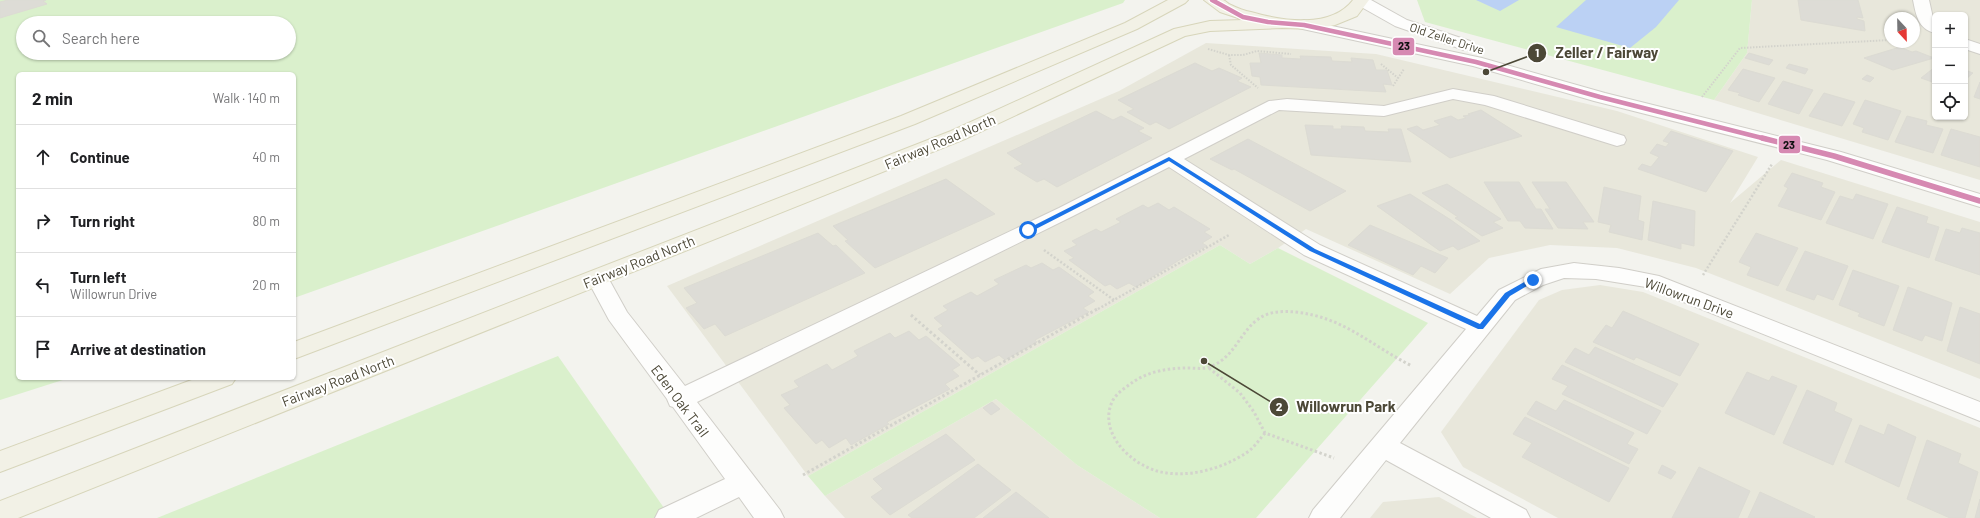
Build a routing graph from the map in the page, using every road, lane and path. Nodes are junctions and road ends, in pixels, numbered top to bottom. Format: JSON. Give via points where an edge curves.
{"nodes":[{"id":1,"x":1180,"y":0,"type":"edge"},
{"id":2,"x":1212,"y":0,"type":"edge"},
{"id":3,"x":1361,"y":0,"type":"edge"},
{"id":4,"x":1921,"y":0,"type":"edge"},
{"id":5,"x":1278,"y":24,"type":"junction"},
{"id":6,"x":1304,"y":25,"type":"junction"},
{"id":7,"x":1932,"y":26,"type":"edge"},
{"id":8,"x":1884,"y":40,"type":"edge"},
{"id":9,"x":1968,"y":45,"type":"edge"},
{"id":10,"x":1206,"y":48,"type":"dead end"},
{"id":11,"x":1980,"y":49,"type":"edge"},
{"id":12,"x":1291,"y":54,"type":"dead end"},
{"id":13,"x":1228,"y":55,"type":"junction"},
{"id":14,"x":1702,"y":97,"type":"dead end"},
{"id":15,"x":1275,"y":105,"type":"junction"},
{"id":16,"x":1744,"y":132,"type":"junction"},
{"id":17,"x":1617,"y":140,"type":"dead end"},
{"id":18,"x":1169,"y":158,"type":"junction"},
{"id":19,"x":1773,"y":161,"type":"dead end"},
{"id":20,"x":1980,"y":201,"type":"edge"},
{"id":21,"x":1229,"y":235,"type":"dead end"},
{"id":22,"x":1040,"y":247,"type":"dead end"},
{"id":23,"x":1702,"y":277,"type":"dead end"},
{"id":24,"x":598,"y":279,"type":"junction"},
{"id":25,"x":1114,"y":300,"type":"junction"},
{"id":26,"x":909,"y":313,"type":"dead end"},
{"id":27,"x":1481,"y":327,"type":"junction"},
{"id":28,"x":296,"y":350,"type":"edge"},
{"id":29,"x":1209,"y":368,"type":"junction"},
{"id":30,"x":980,"y":375,"type":"junction"},
{"id":31,"x":1439,"y":378,"type":"junction"},
{"id":32,"x":218,"y":380,"type":"edge"},
{"id":33,"x":679,"y":400,"type":"junction"},
{"id":34,"x":1980,"y":412,"type":"edge"},
{"id":35,"x":1265,"y":433,"type":"junction"},
{"id":36,"x":1382,"y":446,"type":"junction"},
{"id":37,"x":0,"y":462,"type":"edge"},
{"id":38,"x":1362,"y":471,"type":"junction"},
{"id":39,"x":803,"y":475,"type":"dead end"},
{"id":40,"x":743,"y":483,"type":"junction"},
{"id":41,"x":0,"y":513,"type":"edge"},
{"id":42,"x":668,"y":518,"type":"edge"},
{"id":43,"x":770,"y":518,"type":"edge"},
{"id":44,"x":1323,"y":518,"type":"edge"},
{"id":45,"x":1516,"y":518,"type":"edge"}],
"edges":[{"from":1,"to":28,"type":"main road","via":[[1131,26],[908,120]]},
{"from":2,"to":5,"type":"main road","via":[[1238,15]]},
{"from":3,"to":6,"type":"main road","via":[[1352,13],[1336,20]]},
{"from":3,"to":16,"type":"street","name":"Old Zeller Drive","via":[[1401,23],[1426,33],[1606,86]]},
{"from":4,"to":7,"type":"street","via":[[1925,20]]},
{"from":5,"to":6,"type":"main road"},
{"from":5,"to":24,"type":"main road","name":"Fairway Road North","via":[[1210,26],[1180,32],[958,135]]},
{"from":6,"to":16,"type":"street","name":"Old Zeller Drive","via":[[1476,62],[1600,97]]},
{"from":8,"to":14,"type":"path","via":[[1740,48]]},
{"from":9,"to":11,"type":"street"},
{"from":10,"to":13,"type":"path","via":[[1218,54]]},
{"from":12,"to":13,"type":"path","via":[[1257,52]]},
{"from":13,"to":15,"type":"path","via":[[1231,66],[1247,77]]},
{"from":15,"to":17,"type":"street","via":[[1384,111],[1453,94],[1488,100]]},
{"from":15,"to":18,"type":"street"},
{"from":16,"to":20,"type":"street","name":"Old Zeller Drive","via":[[1834,156]]},
{"from":18,"to":27,"type":"street","via":[[1312,250]]},
{"from":18,"to":33,"type":"street","via":[[1066,212]]},
{"from":19,"to":23,"type":"path"},
{"from":21,"to":25,"type":"path"},
{"from":22,"to":25,"type":"path"},
{"from":24,"to":33,"type":"street","name":"Eden Oak Trail","via":[[617,315]]},
{"from":24,"to":41,"type":"main road","name":"Fairway Road North"},
{"from":25,"to":30,"type":"path"},
{"from":26,"to":30,"type":"path"},
{"from":27,"to":31,"type":"street","name":"Willowrun Drive"},
{"from":27,"to":34,"type":"street","name":"Willowrun Drive","via":[[1507,295],[1533,280],[1564,271],[1608,273],[1651,281]]},
{"from":29,"to":31,"type":"path","via":[[1230,355],[1247,330],[1263,316],[1284,312],[1309,312],[1333,319],[1401,361]]},
{"from":29,"to":35,"type":"path","via":[[1240,393]]},
{"from":29,"to":35,"type":"path","via":[[1182,368],[1157,372],[1132,382],[1112,401],[1108,423],[1119,447],[1137,463],[1168,473],[1206,471],[1245,454]]},
{"from":30,"to":39,"type":"path"},
{"from":31,"to":36,"type":"street","name":"Willowrun Drive"},
{"from":32,"to":37,"type":"main road"},
{"from":33,"to":40,"type":"street","name":"Eden Oak Trail"},
{"from":35,"to":38,"type":"path","via":[[1321,452]]},
{"from":36,"to":38,"type":"street","name":"Willowrun Drive"},
{"from":36,"to":45,"type":"street"},
{"from":38,"to":44,"type":"street","name":"Willowrun Drive"},
{"from":40,"to":42,"type":"street"},
{"from":40,"to":43,"type":"street","name":"Eden Oak Trail"}]}
